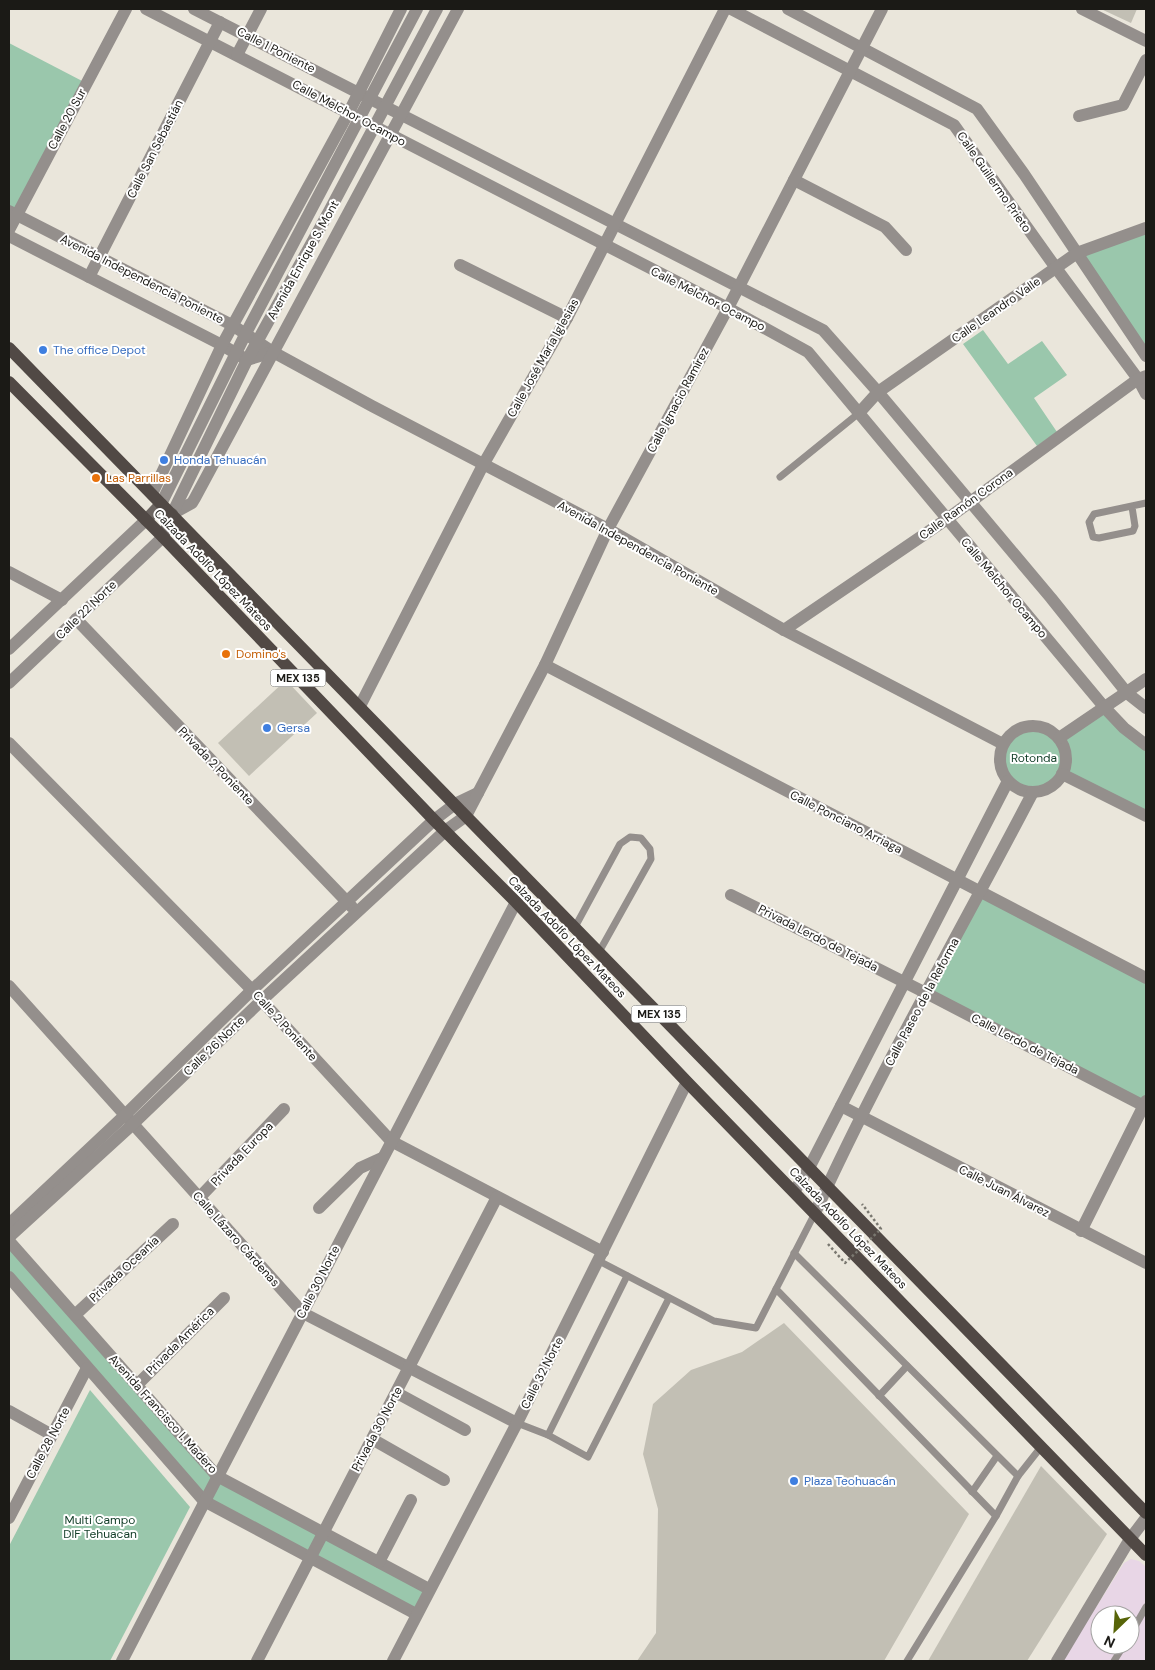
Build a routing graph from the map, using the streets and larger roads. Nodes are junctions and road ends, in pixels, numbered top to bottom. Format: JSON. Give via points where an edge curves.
{"nodes":[{"id":1,"x":126,"y":9,"type":"edge"},
{"id":2,"x":146,"y":9,"type":"edge"},
{"id":3,"x":194,"y":9,"type":"edge"},
{"id":4,"x":261,"y":9,"type":"edge"},
{"id":5,"x":400,"y":9,"type":"edge"},
{"id":6,"x":417,"y":9,"type":"edge"},
{"id":7,"x":437,"y":9,"type":"edge"},
{"id":8,"x":458,"y":9,"type":"edge"},
{"id":9,"x":725,"y":9,"type":"edge"},
{"id":10,"x":731,"y":9,"type":"edge"},
{"id":11,"x":788,"y":9,"type":"edge"},
{"id":12,"x":882,"y":9,"type":"edge"},
{"id":13,"x":1082,"y":9,"type":"edge"},
{"id":14,"x":220,"y":22,"type":"junction"},
{"id":15,"x":247,"y":35,"type":"junction"},
{"id":16,"x":210,"y":41,"type":"junction"},
{"id":17,"x":1146,"y":42,"type":"edge"},
{"id":18,"x":863,"y":47,"type":"junction"},
{"id":19,"x":237,"y":55,"type":"junction"},
{"id":20,"x":1146,"y":60,"type":"edge"},
{"id":21,"x":851,"y":71,"type":"junction"},
{"id":22,"x":358,"y":91,"type":"junction"},
{"id":23,"x":371,"y":98,"type":"junction"},
{"id":24,"x":386,"y":105,"type":"junction"},
{"id":25,"x":349,"y":112,"type":"junction"},
{"id":26,"x":403,"y":114,"type":"junction"},
{"id":27,"x":1079,"y":116,"type":"dead end"},
{"id":28,"x":360,"y":118,"type":"junction"},
{"id":29,"x":375,"y":126,"type":"junction"},
{"id":30,"x":392,"y":135,"type":"junction"},
{"id":31,"x":794,"y":180,"type":"junction"},
{"id":32,"x":13,"y":213,"type":"edge"},
{"id":33,"x":615,"y":224,"type":"junction"},
{"id":34,"x":1146,"y":228,"type":"edge"},
{"id":35,"x":9,"y":230,"type":"edge"},
{"id":36,"x":9,"y":236,"type":"edge"},
{"id":37,"x":604,"y":245,"type":"junction"},
{"id":38,"x":906,"y":250,"type":"dead end"},
{"id":39,"x":1077,"y":253,"type":"junction"},
{"id":40,"x":99,"y":258,"type":"junction"},
{"id":41,"x":460,"y":265,"type":"dead end"},
{"id":42,"x":1056,"y":268,"type":"junction"},
{"id":43,"x":89,"y":277,"type":"junction"},
{"id":44,"x":739,"y":286,"type":"junction"},
{"id":45,"x":728,"y":308,"type":"junction"},
{"id":46,"x":567,"y":318,"type":"junction"},
{"id":47,"x":232,"y":326,"type":"junction"},
{"id":48,"x":246,"y":334,"type":"junction"},
{"id":49,"x":258,"y":341,"type":"junction"},
{"id":50,"x":222,"y":345,"type":"junction"},
{"id":51,"x":9,"y":348,"type":"edge"},
{"id":52,"x":273,"y":352,"type":"junction"},
{"id":53,"x":1146,"y":356,"type":"edge"},
{"id":54,"x":242,"y":357,"type":"junction"},
{"id":55,"x":1142,"y":378,"type":"edge"},
{"id":56,"x":9,"y":382,"type":"edge"},
{"id":57,"x":878,"y":392,"type":"junction"},
{"id":58,"x":1146,"y":394,"type":"edge"},
{"id":59,"x":859,"y":412,"type":"junction"},
{"id":60,"x":483,"y":465,"type":"junction"},
{"id":61,"x":152,"y":494,"type":"junction"},
{"id":62,"x":970,"y":502,"type":"junction"},
{"id":63,"x":161,"y":504,"type":"junction"},
{"id":64,"x":172,"y":514,"type":"junction"},
{"id":65,"x":947,"y":519,"type":"junction"},
{"id":66,"x":146,"y":520,"type":"junction"},
{"id":67,"x":608,"y":529,"type":"junction"},
{"id":68,"x":163,"y":537,"type":"junction"},
{"id":69,"x":9,"y":572,"type":"edge"},
{"id":70,"x":62,"y":600,"type":"junction"},
{"id":71,"x":76,"y":619,"type":"junction"},
{"id":72,"x":784,"y":630,"type":"junction"},
{"id":73,"x":9,"y":649,"type":"edge"},
{"id":74,"x":545,"y":665,"type":"junction"},
{"id":75,"x":1146,"y":679,"type":"edge"},
{"id":76,"x":9,"y":683,"type":"edge"},
{"id":77,"x":1127,"y":693,"type":"junction"},
{"id":78,"x":360,"y":706,"type":"junction"},
{"id":79,"x":1105,"y":708,"type":"junction"},
{"id":80,"x":1146,"y":708,"type":"edge"},
{"id":81,"x":1059,"y":738,"type":"junction"},
{"id":82,"x":9,"y":743,"type":"edge"},
{"id":83,"x":1003,"y":744,"type":"junction"},
{"id":84,"x":1146,"y":745,"type":"edge"},
{"id":85,"x":1062,"y":774,"type":"junction"},
{"id":86,"x":1008,"y":780,"type":"junction"},
{"id":87,"x":1033,"y":792,"type":"junction"},
{"id":88,"x":478,"y":793,"type":"junction"},
{"id":89,"x":455,"y":804,"type":"junction"},
{"id":90,"x":466,"y":816,"type":"junction"},
{"id":91,"x":1146,"y":816,"type":"edge"},
{"id":92,"x":434,"y":820,"type":"junction"},
{"id":93,"x":445,"y":831,"type":"junction"},
{"id":94,"x":957,"y":880,"type":"junction"},
{"id":95,"x":981,"y":892,"type":"junction"},
{"id":96,"x":731,"y":895,"type":"dead end"},
{"id":97,"x":346,"y":902,"type":"junction"},
{"id":98,"x":516,"y":902,"type":"junction"},
{"id":99,"x":357,"y":912,"type":"junction"},
{"id":100,"x":1146,"y":978,"type":"edge"},
{"id":101,"x":905,"y":982,"type":"junction"},
{"id":102,"x":9,"y":986,"type":"edge"},
{"id":103,"x":252,"y":990,"type":"junction"},
{"id":104,"x":926,"y":993,"type":"junction"},
{"id":105,"x":261,"y":1001,"type":"junction"},
{"id":106,"x":688,"y":1082,"type":"junction"},
{"id":107,"x":1145,"y":1104,"type":"edge"},
{"id":108,"x":841,"y":1106,"type":"junction"},
{"id":109,"x":284,"y":1109,"type":"dead end"},
{"id":110,"x":862,"y":1117,"type":"junction"},
{"id":111,"x":129,"y":1120,"type":"junction"},
{"id":112,"x":391,"y":1141,"type":"junction"},
{"id":113,"x":382,"y":1158,"type":"junction"},
{"id":114,"x":809,"y":1168,"type":"junction"},
{"id":115,"x":827,"y":1186,"type":"junction"},
{"id":116,"x":794,"y":1192,"type":"junction"},
{"id":117,"x":497,"y":1197,"type":"junction"},
{"id":118,"x":199,"y":1198,"type":"junction"},
{"id":119,"x":319,"y":1208,"type":"dead end"},
{"id":120,"x":815,"y":1213,"type":"junction"},
{"id":121,"x":9,"y":1224,"type":"edge"},
{"id":122,"x":173,"y":1224,"type":"dead end"},
{"id":123,"x":1082,"y":1230,"type":"junction"},
{"id":124,"x":9,"y":1237,"type":"edge"},
{"id":125,"x":9,"y":1241,"type":"edge"},
{"id":126,"x":601,"y":1257,"type":"junction"},
{"id":127,"x":1146,"y":1263,"type":"edge"},
{"id":128,"x":9,"y":1277,"type":"edge"},
{"id":129,"x":224,"y":1298,"type":"dead end"},
{"id":130,"x":303,"y":1313,"type":"junction"},
{"id":131,"x":75,"y":1315,"type":"junction"},
{"id":132,"x":88,"y":1368,"type":"junction"},
{"id":133,"x":410,"y":1368,"type":"junction"},
{"id":134,"x":137,"y":1385,"type":"junction"},
{"id":135,"x":396,"y":1393,"type":"junction"},
{"id":136,"x":9,"y":1411,"type":"edge"},
{"id":137,"x":517,"y":1423,"type":"junction"},
{"id":138,"x":465,"y":1430,"type":"dead end"},
{"id":139,"x":52,"y":1434,"type":"junction"},
{"id":140,"x":372,"y":1439,"type":"junction"},
{"id":141,"x":217,"y":1476,"type":"junction"},
{"id":142,"x":444,"y":1480,"type":"dead end"},
{"id":143,"x":411,"y":1500,"type":"dead end"},
{"id":144,"x":204,"y":1501,"type":"junction"},
{"id":145,"x":1146,"y":1513,"type":"edge"},
{"id":146,"x":9,"y":1518,"type":"edge"},
{"id":147,"x":1146,"y":1518,"type":"edge"},
{"id":148,"x":323,"y":1532,"type":"junction"},
{"id":149,"x":1130,"y":1539,"type":"junction"},
{"id":150,"x":1146,"y":1555,"type":"edge"},
{"id":151,"x":311,"y":1558,"type":"junction"},
{"id":152,"x":379,"y":1562,"type":"junction"},
{"id":153,"x":429,"y":1589,"type":"junction"},
{"id":154,"x":416,"y":1614,"type":"junction"},
{"id":155,"x":122,"y":1661,"type":"edge"},
{"id":156,"x":257,"y":1661,"type":"edge"},
{"id":157,"x":392,"y":1661,"type":"edge"},
{"id":158,"x":1056,"y":1661,"type":"edge"}],
"edges":[{"from":1,"to":32,"type":"street","name":"Calle 20 Sur"},
{"from":2,"to":16,"type":"street","name":"Calle Melchor Ocampo"},
{"from":3,"to":14,"type":"street","name":"Calle 1 Poniente"},
{"from":4,"to":15,"type":"street"},
{"from":5,"to":22,"type":"street"},
{"from":6,"to":23,"type":"street","name":"Avenida Enrique S. Mont"},
{"from":7,"to":24,"type":"street","name":"Avenida Enrique S. Mont"},
{"from":8,"to":26,"type":"street"},
{"from":9,"to":33,"type":"street","name":"Calle José María Iglesias"},
{"from":10,"to":21,"type":"street","name":"Calle Guillermo Prieto"},
{"from":11,"to":18,"type":"street"},
{"from":12,"to":18,"type":"street","name":"Calle Ignacio Ramírez"},
{"from":13,"to":17,"type":"street"},
{"from":14,"to":15,"type":"street","name":"Calle 1 Poniente"},
{"from":14,"to":16,"type":"street","name":"Calle San Sebastián"},
{"from":15,"to":19,"type":"street"},
{"from":15,"to":22,"type":"street","name":"Calle 1 Poniente"},
{"from":16,"to":19,"type":"street","name":"Calle Melchor Ocampo"},
{"from":16,"to":40,"type":"street","name":"Calle San Sebastián"},
{"from":18,"to":21,"type":"street","name":"Calle Ignacio Ramírez"},
{"from":18,"to":39,"type":"street","via":[[977,109]]},
{"from":19,"to":25,"type":"street","name":"Calle Melchor Ocampo"},
{"from":20,"to":27,"type":"street","via":[[1123,105]]},
{"from":21,"to":31,"type":"street","name":"Calle Ignacio Ramírez"},
{"from":21,"to":42,"type":"street","name":"Calle Guillermo Prieto","via":[[954,126]]},
{"from":22,"to":23,"type":"street","name":"Calle Melchor Ocampo"},
{"from":22,"to":25,"type":"street"},
{"from":23,"to":24,"type":"street","name":"Calle Melchor Ocampo"},
{"from":23,"to":28,"type":"street","name":"Avenida Enrique S. Mont"},
{"from":24,"to":26,"type":"street","name":"Calle Melchor Ocampo"},
{"from":24,"to":29,"type":"street","name":"Avenida Enrique S. Mont"},
{"from":25,"to":28,"type":"street","name":"Calle Melchor Ocampo"},
{"from":25,"to":47,"type":"street"},
{"from":26,"to":30,"type":"street"},
{"from":26,"to":33,"type":"street","name":"Calle Melchor Ocampo"},
{"from":28,"to":29,"type":"street","name":"Calle Melchor Ocampo"},
{"from":28,"to":48,"type":"street","name":"Avenida Enrique S. Mont"},
{"from":29,"to":30,"type":"street","name":"Calle Melchor Ocampo"},
{"from":29,"to":49,"type":"street","name":"Avenida Enrique S. Mont"},
{"from":30,"to":37,"type":"street","name":"Calle Melchor Ocampo"},
{"from":30,"to":52,"type":"street"},
{"from":31,"to":38,"type":"street","via":[[885,227]]},
{"from":31,"to":44,"type":"street","name":"Calle Ignacio Ramírez"},
{"from":32,"to":35,"type":"street","name":"Calle 20 Sur"},
{"from":32,"to":40,"type":"street","name":"Avenida Independencia Poniente"},
{"from":33,"to":37,"type":"street","name":"Calle José María Iglesias"},
{"from":33,"to":44,"type":"street","name":"Calle Melchor Ocampo"},
{"from":34,"to":39,"type":"street","name":"Calle Leandro Valle"},
{"from":36,"to":43,"type":"street","name":"Avenida Independencia Poniente"},
{"from":37,"to":45,"type":"street","name":"Calle Melchor Ocampo"},
{"from":37,"to":46,"type":"street","name":"Calle José María Iglesias"},
{"from":39,"to":42,"type":"street","name":"Calle Leandro Valle"},
{"from":39,"to":53,"type":"street"},
{"from":40,"to":43,"type":"street","name":"Calle San Sebastián"},
{"from":40,"to":47,"type":"street","name":"Avenida Independencia Poniente"},
{"from":41,"to":46,"type":"street"},
{"from":42,"to":55,"type":"street","name":"Calle Guillermo Prieto"},
{"from":42,"to":57,"type":"street","name":"Calle Leandro Valle"},
{"from":43,"to":50,"type":"street","name":"Avenida Independencia Poniente"},
{"from":44,"to":45,"type":"street","name":"Calle Ignacio Ramírez"},
{"from":44,"to":57,"type":"street","name":"Calle Melchor Ocampo","via":[[824,330]]},
{"from":45,"to":59,"type":"street","name":"Calle Melchor Ocampo","via":[[808,352]]},
{"from":45,"to":67,"type":"street","name":"Calle Ignacio Ramírez"},
{"from":46,"to":60,"type":"street","name":"Calle José María Iglesias"},
{"from":47,"to":48,"type":"street","name":"Avenida Independencia Poniente"},
{"from":47,"to":50,"type":"street"},
{"from":48,"to":49,"type":"street","name":"Avenida Independencia Poniente"},
{"from":48,"to":54,"type":"street","name":"Avenida Enrique S. Mont"},
{"from":49,"to":52,"type":"street","name":"Avenida Independencia Poniente"},
{"from":49,"to":54,"type":"street","name":"Avenida Enrique S. Mont"},
{"from":50,"to":54,"type":"street","name":"Avenida Independencia Poniente"},
{"from":50,"to":61,"type":"street"},
{"from":51,"to":61,"type":"main road","name":"Calzada Adolfo López Mateos","number":"MEX 135"},
{"from":52,"to":54,"type":"street"},
{"from":52,"to":60,"type":"street","name":"Avenida Independencia Poniente"},
{"from":52,"to":64,"type":"street","via":[[192,503]]},
{"from":54,"to":63,"type":"street","name":"Avenida Enrique S. Mont"},
{"from":54,"to":64,"type":"street","name":"Avenida Enrique S. Mont"},
{"from":55,"to":58,"type":"street","name":"Calle Guillermo Prieto"},
{"from":55,"to":62,"type":"street","name":"Calle Ramón Corona"},
{"from":56,"to":66,"type":"main road","name":"Calzada Adolfo López Mateos","number":"MEX 135"},
{"from":57,"to":59,"type":"street","name":"Calle Leandro Valle"},
{"from":57,"to":62,"type":"street","name":"Calle Melchor Ocampo"},
{"from":59,"to":65,"type":"street","name":"Calle Melchor Ocampo"},
{"from":60,"to":67,"type":"street","name":"Avenida Independencia Poniente"},
{"from":60,"to":78,"type":"street","name":"Calle José María Iglesias"},
{"from":61,"to":63,"type":"main road","name":"Calzada Adolfo López Mateos","number":"MEX 135"},
{"from":62,"to":65,"type":"street","name":"Calle Ramón Corona"},
{"from":62,"to":77,"type":"street","name":"Calle Melchor Ocampo"},
{"from":63,"to":64,"type":"main road","name":"Calzada Adolfo López Mateos","number":"MEX 135"},
{"from":63,"to":66,"type":"main road"},
{"from":64,"to":68,"type":"main road"},
{"from":64,"to":78,"type":"main road","name":"Calzada Adolfo López Mateos","number":"MEX 135"},
{"from":65,"to":72,"type":"street","name":"Calle Ramón Corona"},
{"from":65,"to":79,"type":"street","name":"Calle Melchor Ocampo"},
{"from":66,"to":68,"type":"main road","name":"Calzada Adolfo López Mateos","number":"MEX 135"},
{"from":66,"to":70,"type":"street","name":"Calle 22 Norte"},
{"from":67,"to":72,"type":"street","name":"Avenida Independencia Poniente"},
{"from":67,"to":74,"type":"street","name":"Calle Ignacio Ramírez"},
{"from":68,"to":71,"type":"street","name":"Calle 22 Norte"},
{"from":68,"to":92,"type":"main road","name":"Calzada Adolfo López Mateos","number":"MEX 135"},
{"from":69,"to":70,"type":"street"},
{"from":70,"to":73,"type":"street","name":"Calle 22 Norte"},
{"from":71,"to":76,"type":"street","name":"Calle 22 Norte"},
{"from":71,"to":97,"type":"street","name":"Privada 2 Poniente"},
{"from":72,"to":83,"type":"street","name":"Avenida Independencia Poniente"},
{"from":74,"to":88,"type":"street","name":"Calle Ignacio Ramírez"},
{"from":74,"to":94,"type":"street","name":"Calle Ponciano Arriaga"},
{"from":75,"to":77,"type":"street"},
{"from":77,"to":79,"type":"street"},
{"from":77,"to":80,"type":"street","name":"Calle Melchor Ocampo"},
{"from":78,"to":89,"type":"main road","name":"Calzada Adolfo López Mateos","number":"MEX 135"},
{"from":79,"to":81,"type":"street"},
{"from":79,"to":84,"type":"street","name":"Calle Melchor Ocampo"},
{"from":81,"to":83,"type":"street","via":[[1046,728],[1029,725],[1013,732]]},
{"from":81,"to":85,"type":"street","via":[[1066,756]]},
{"from":82,"to":103,"type":"street","name":"Calle 2 Poniente"},
{"from":83,"to":86,"type":"street","via":[[1000,763]]},
{"from":85,"to":87,"type":"street","via":[[1050,787]]},
{"from":85,"to":91,"type":"street"},
{"from":86,"to":87,"type":"street","via":[[1019,789]]},
{"from":86,"to":94,"type":"street","name":"Calle Paseo de la Reforma"},
{"from":87,"to":95,"type":"street","name":"Calle Paseo de la Reforma"},
{"from":88,"to":89,"type":"street"},
{"from":88,"to":90,"type":"street","name":"Calle Ignacio Ramírez"},
{"from":89,"to":90,"type":"main road","name":"Calzada Adolfo López Mateos","number":"MEX 135"},
{"from":89,"to":92,"type":"street","name":"Calle 26 Norte"},
{"from":90,"to":93,"type":"street","name":"Calle 26 Norte"},
{"from":90,"to":114,"type":"main road","name":"Calzada Adolfo López Mateos","number":"MEX 135"},
{"from":92,"to":93,"type":"main road","name":"Calzada Adolfo López Mateos","number":"MEX 135"},
{"from":92,"to":97,"type":"street","name":"Calle 26 Norte"},
{"from":93,"to":98,"type":"main road","name":"Calzada Adolfo López Mateos","number":"MEX 135"},
{"from":93,"to":99,"type":"street","name":"Calle 26 Norte"},
{"from":94,"to":95,"type":"street","name":"Calle Ponciano Arriaga"},
{"from":94,"to":101,"type":"street","name":"Calle Paseo de la Reforma"},
{"from":95,"to":100,"type":"street","name":"Calle Ponciano Arriaga"},
{"from":95,"to":104,"type":"street","name":"Calle Paseo de la Reforma"},
{"from":96,"to":101,"type":"street","name":"Privada Lerdo de Tejada"},
{"from":97,"to":99,"type":"street","name":"Privada 2 Poniente"},
{"from":97,"to":103,"type":"street","name":"Calle 26 Norte"},
{"from":98,"to":106,"type":"main road","name":"Calzada Adolfo López Mateos","number":"MEX 135"},
{"from":98,"to":112,"type":"street","name":"Calle 30 Norte"},
{"from":99,"to":105,"type":"street","name":"Calle 26 Norte"},
{"from":101,"to":104,"type":"street","name":"Calle Lerdo de Tejada"},
{"from":101,"to":108,"type":"street","name":"Calle Paseo de la Reforma"},
{"from":102,"to":111,"type":"street","name":"Calle Lázaro Cárdenas"},
{"from":103,"to":105,"type":"street","name":"Calle 2 Poniente"},
{"from":103,"to":111,"type":"street","name":"Calle 26 Norte"},
{"from":104,"to":107,"type":"street","name":"Calle Lerdo de Tejada"},
{"from":104,"to":110,"type":"street","name":"Calle Paseo de la Reforma"},
{"from":105,"to":111,"type":"street","name":"Calle 26 Norte"},
{"from":105,"to":112,"type":"street","name":"Calle 2 Poniente"},
{"from":106,"to":116,"type":"main road","name":"Calzada Adolfo López Mateos","number":"MEX 135"},
{"from":106,"to":126,"type":"street","name":"Calle 32 Norte"},
{"from":107,"to":123,"type":"street"},
{"from":108,"to":110,"type":"street","name":"Calle Juan Álvarez"},
{"from":108,"to":114,"type":"street","name":"Calle Paseo de la Reforma"},
{"from":109,"to":118,"type":"street","name":"Privada Europa"},
{"from":110,"to":115,"type":"street","name":"Calle Paseo de la Reforma"},
{"from":110,"to":123,"type":"street","name":"Calle Juan Álvarez"},
{"from":111,"to":118,"type":"street","name":"Calle Lázaro Cárdenas"},
{"from":111,"to":121,"type":"street","name":"Calle 26 Norte"},
{"from":111,"to":124,"type":"street","name":"Calle 26 Norte"},
{"from":112,"to":113,"type":"street","name":"Calle 30 Norte"},
{"from":112,"to":117,"type":"street","name":"Calle 2 Poniente"},
{"from":113,"to":119,"type":"street","via":[[360,1168]]},
{"from":113,"to":130,"type":"street","name":"Calle 30 Norte"},
{"from":114,"to":115,"type":"main road","name":"Calzada Adolfo López Mateos","number":"MEX 135"},
{"from":114,"to":116,"type":"street","name":"Calle Paseo de la Reforma"},
{"from":115,"to":120,"type":"street","name":"Calle Paseo de la Reforma"},
{"from":115,"to":145,"type":"main road","name":"Calzada Adolfo López Mateos","number":"MEX 135"},
{"from":116,"to":120,"type":"main road","name":"Calzada Adolfo López Mateos","number":"MEX 135"},
{"from":117,"to":126,"type":"street","name":"Calle 2 Poniente"},
{"from":117,"to":133,"type":"street","name":"Privada 30 Norte"},
{"from":118,"to":130,"type":"street","name":"Calle Lázaro Cárdenas"},
{"from":120,"to":149,"type":"main road","name":"Calzada Adolfo López Mateos","number":"MEX 135"},
{"from":122,"to":131,"type":"street","name":"Privada Oceanía"},
{"from":123,"to":127,"type":"street","name":"Calle Juan Álvarez"},
{"from":125,"to":131,"type":"street","name":"Avenida Francisco I. Madero"},
{"from":126,"to":137,"type":"street","name":"Calle 32 Norte"},
{"from":128,"to":132,"type":"street","name":"Avenida Francisco I. Madero"},
{"from":129,"to":134,"type":"street","name":"Privada América"},
{"from":130,"to":133,"type":"street","name":"Calle Lázaro Cárdenas"},
{"from":130,"to":141,"type":"street","name":"Calle 30 Norte"},
{"from":131,"to":134,"type":"street","name":"Avenida Francisco I. Madero"},
{"from":132,"to":139,"type":"street","name":"Calle 28 Norte"},
{"from":132,"to":144,"type":"street","name":"Avenida Francisco I. Madero"},
{"from":133,"to":135,"type":"street","name":"Privada 30 Norte"},
{"from":133,"to":137,"type":"street","name":"Calle Lázaro Cárdenas"},
{"from":134,"to":141,"type":"street","name":"Avenida Francisco I. Madero"},
{"from":135,"to":138,"type":"street"},
{"from":135,"to":140,"type":"street","name":"Privada 30 Norte"},
{"from":136,"to":139,"type":"street"},
{"from":137,"to":153,"type":"street","name":"Calle 32 Norte"},
{"from":139,"to":146,"type":"street","name":"Calle 28 Norte"},
{"from":140,"to":142,"type":"street"},
{"from":140,"to":148,"type":"street","name":"Privada 30 Norte"},
{"from":141,"to":144,"type":"street","name":"Calle 30 Norte"},
{"from":141,"to":148,"type":"street","name":"Avenida Francisco I. Madero"},
{"from":143,"to":152,"type":"street"},
{"from":144,"to":151,"type":"street","name":"Avenida Francisco I. Madero"},
{"from":144,"to":155,"type":"street","name":"Calle 30 Norte"},
{"from":147,"to":149,"type":"street"},
{"from":148,"to":151,"type":"street","name":"Privada 30 Norte"},
{"from":148,"to":152,"type":"street","name":"Avenida Francisco I. Madero"},
{"from":149,"to":150,"type":"main road","name":"Calzada Adolfo López Mateos","number":"MEX 135"},
{"from":149,"to":158,"type":"street"},
{"from":151,"to":154,"type":"street","name":"Avenida Francisco I. Madero"},
{"from":151,"to":156,"type":"street","name":"Privada 30 Norte"},
{"from":152,"to":153,"type":"street","name":"Avenida Francisco I. Madero"},
{"from":153,"to":154,"type":"street","name":"Calle 32 Norte"},
{"from":154,"to":157,"type":"street","name":"Calle 32 Norte"}]}
